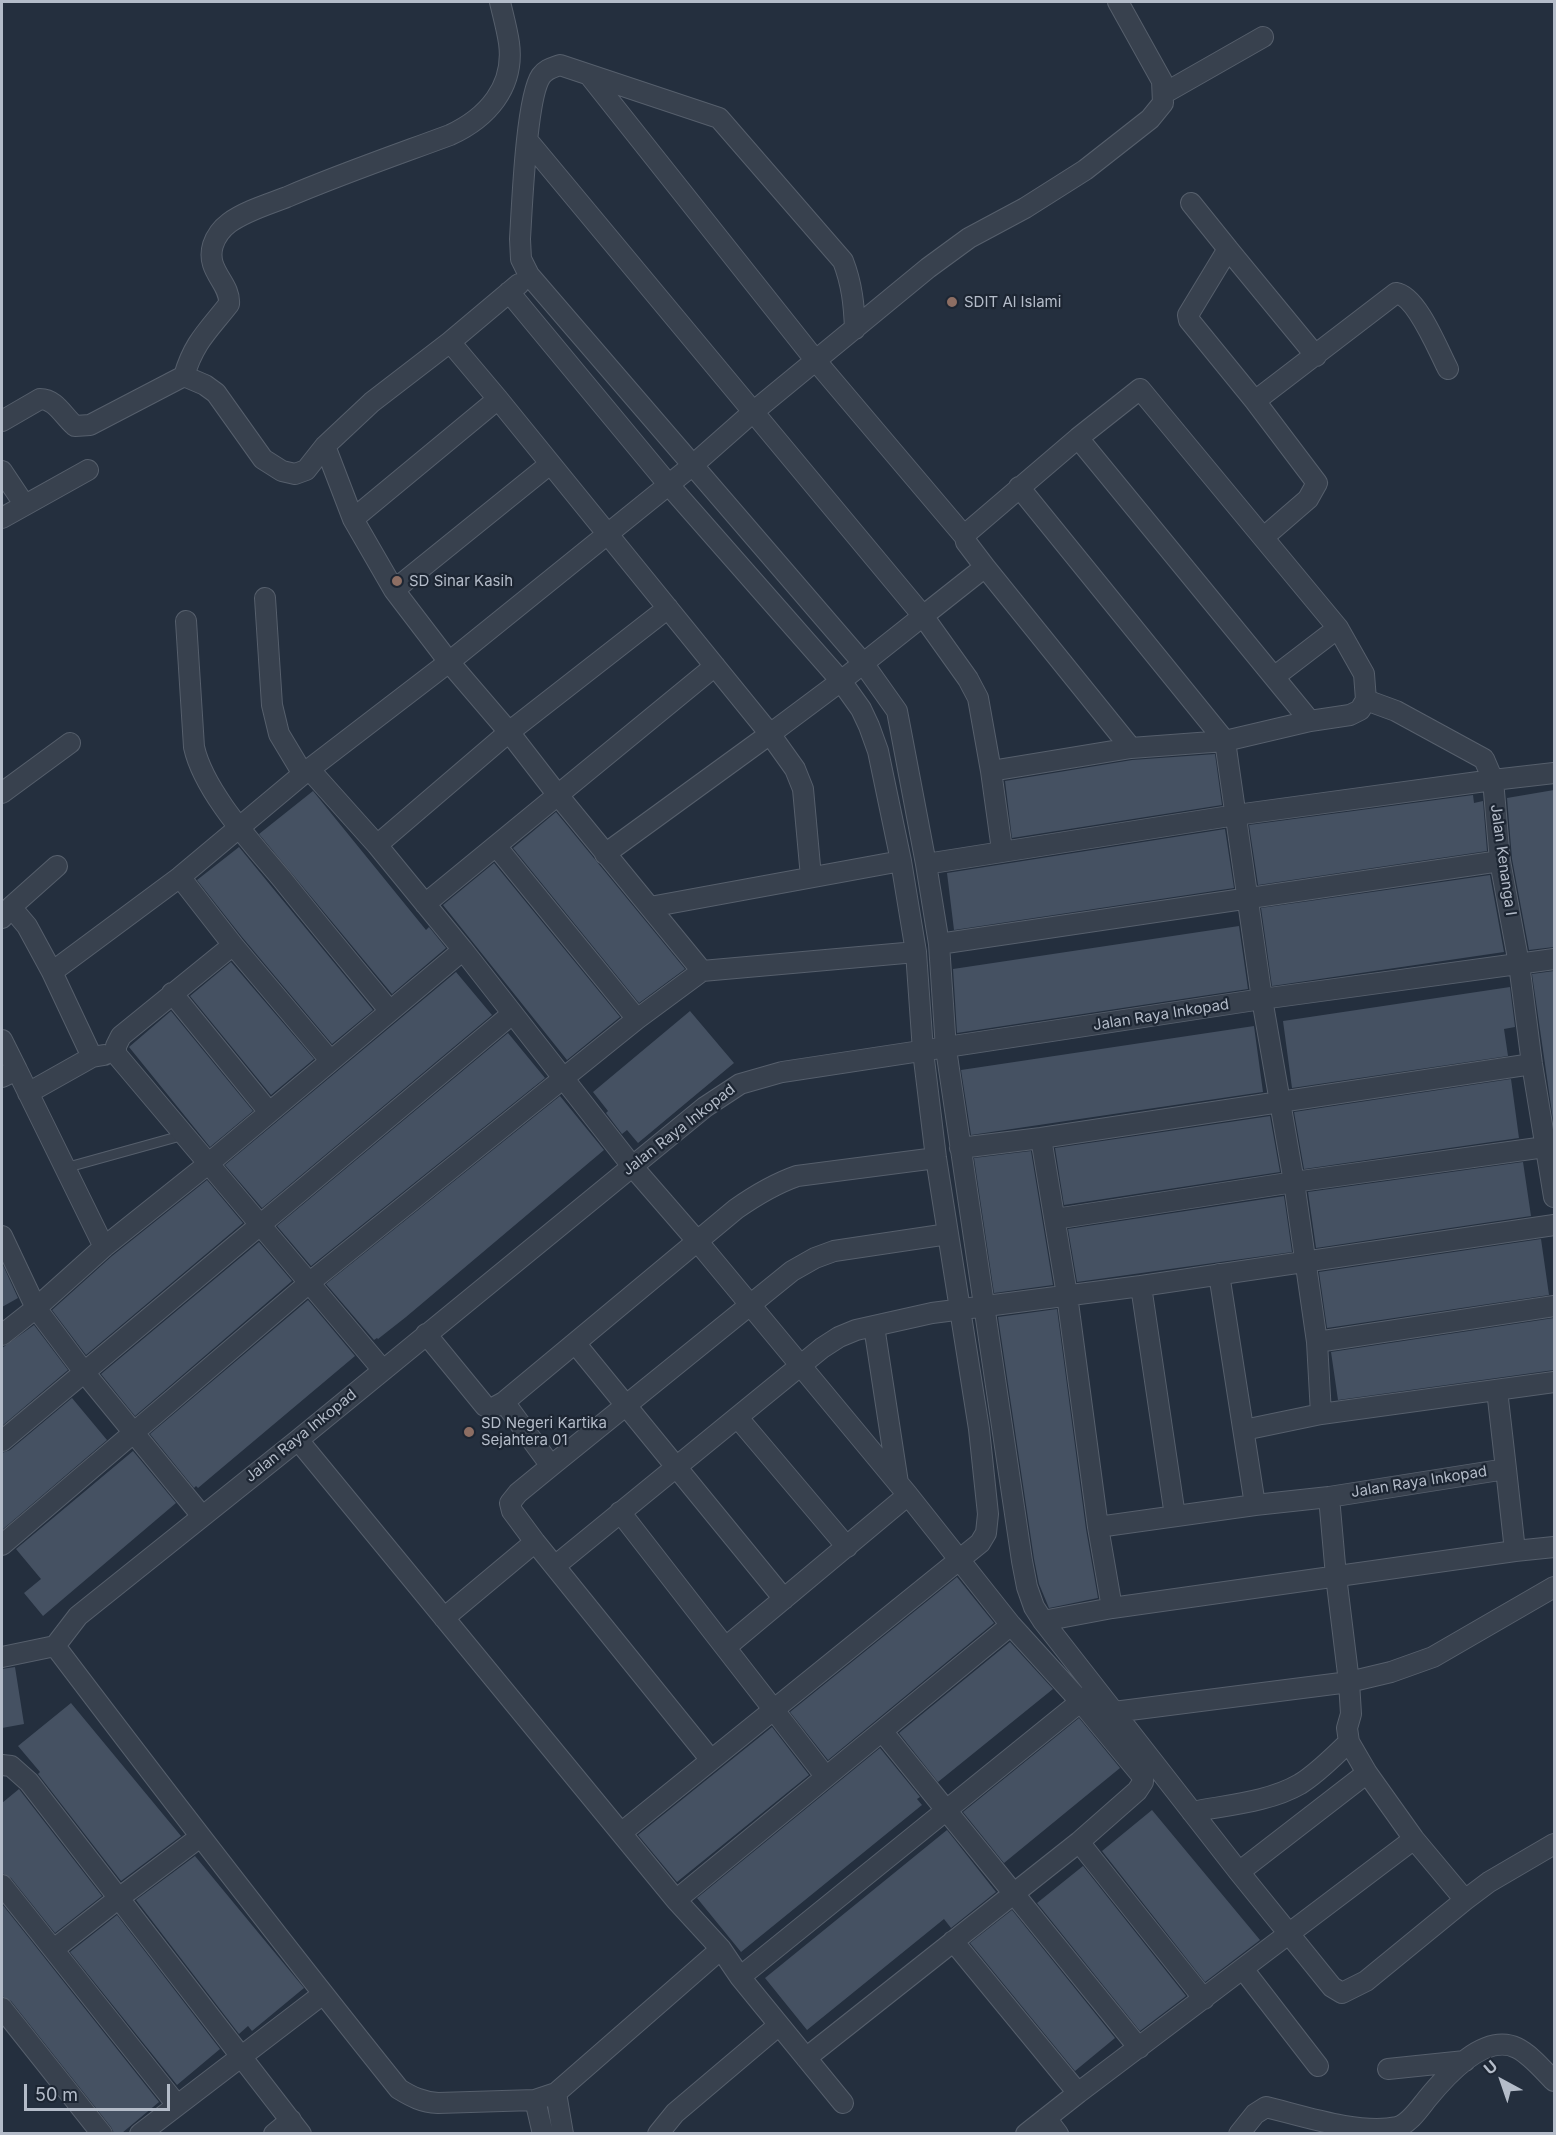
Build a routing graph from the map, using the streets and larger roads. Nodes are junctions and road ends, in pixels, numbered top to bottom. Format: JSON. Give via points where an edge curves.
{"nodes":[{"id":1,"x":500,"y":2,"type":"edge"},
{"id":2,"x":1118,"y":2,"type":"edge"},
{"id":3,"x":1263,"y":37,"type":"dead end"},
{"id":4,"x":589,"y":75,"type":"junction"},
{"id":5,"x":1163,"y":94,"type":"junction"},
{"id":6,"x":528,"y":141,"type":"junction"},
{"id":7,"x":1191,"y":203,"type":"dead end"},
{"id":8,"x":1228,"y":249,"type":"junction"},
{"id":9,"x":529,"y":275,"type":"junction"},
{"id":10,"x":509,"y":292,"type":"junction"},
{"id":11,"x":855,"y":329,"type":"junction"},
{"id":12,"x":450,"y":342,"type":"junction"},
{"id":13,"x":1316,"y":356,"type":"junction"},
{"id":14,"x":816,"y":361,"type":"junction"},
{"id":15,"x":1448,"y":369,"type":"dead end"},
{"id":16,"x":184,"y":376,"type":"junction"},
{"id":17,"x":498,"y":399,"type":"junction"},
{"id":18,"x":1255,"y":401,"type":"junction"},
{"id":19,"x":753,"y":412,"type":"junction"},
{"id":20,"x":2,"y":421,"type":"edge"},
{"id":21,"x":1078,"y":438,"type":"junction"},
{"id":22,"x":326,"y":446,"type":"junction"},
{"id":23,"x":550,"y":464,"type":"junction"},
{"id":24,"x":693,"y":465,"type":"junction"},
{"id":25,"x":88,"y":470,"type":"dead end"},
{"id":26,"x":2,"y":471,"type":"edge"},
{"id":27,"x":668,"y":484,"type":"junction"},
{"id":28,"x":1019,"y":487,"type":"junction"},
{"id":29,"x":24,"y":504,"type":"junction"},
{"id":30,"x":2,"y":518,"type":"edge"},
{"id":31,"x":353,"y":519,"type":"junction"},
{"id":32,"x":608,"y":534,"type":"junction"},
{"id":33,"x":965,"y":537,"type":"junction"},
{"id":34,"x":1264,"y":537,"type":"junction"},
{"id":35,"x":985,"y":567,"type":"junction"},
{"id":36,"x":394,"y":590,"type":"junction"},
{"id":37,"x":265,"y":598,"type":"dead end"},
{"id":38,"x":668,"y":608,"type":"junction"},
{"id":39,"x":923,"y":616,"type":"junction"},
{"id":40,"x":186,"y":621,"type":"dead end"},
{"id":41,"x":1338,"y":628,"type":"junction"},
{"id":42,"x":449,"y":662,"type":"junction"},
{"id":43,"x":863,"y":663,"type":"junction"},
{"id":44,"x":715,"y":666,"type":"junction"},
{"id":45,"x":1274,"y":677,"type":"junction"},
{"id":46,"x":841,"y":681,"type":"junction"},
{"id":47,"x":1366,"y":700,"type":"junction"},
{"id":48,"x":1310,"y":721,"type":"junction"},
{"id":49,"x":509,"y":732,"type":"junction"},
{"id":50,"x":770,"y":734,"type":"junction"},
{"id":51,"x":1225,"y":741,"type":"junction"},
{"id":52,"x":70,"y":743,"type":"dead end"},
{"id":53,"x":1131,"y":748,"type":"junction"},
{"id":54,"x":991,"y":771,"type":"junction"},
{"id":55,"x":306,"y":772,"type":"junction"},
{"id":56,"x":1554,"y":772,"type":"edge"},
{"id":57,"x":1493,"y":780,"type":"junction"},
{"id":58,"x":2,"y":793,"type":"edge"},
{"id":59,"x":557,"y":794,"type":"junction"},
{"id":60,"x":1236,"y":814,"type":"junction"},
{"id":61,"x":239,"y":827,"type":"junction"},
{"id":62,"x":377,"y":845,"type":"junction"},
{"id":63,"x":496,"y":846,"type":"junction"},
{"id":64,"x":1002,"y":850,"type":"junction"},
{"id":65,"x":605,"y":854,"type":"junction"},
{"id":66,"x":901,"y":861,"type":"junction"},
{"id":67,"x":1500,"y":861,"type":"junction"},
{"id":68,"x":926,"y":864,"type":"junction"},
{"id":69,"x":57,"y":866,"type":"dead end"},
{"id":70,"x":811,"y":877,"type":"junction"},
{"id":71,"x":180,"y":878,"type":"junction"},
{"id":72,"x":1247,"y":899,"type":"junction"},
{"id":73,"x":425,"y":904,"type":"junction"},
{"id":74,"x":650,"y":907,"type":"junction"},
{"id":75,"x":6,"y":912,"type":"edge"},
{"id":76,"x":939,"y":944,"type":"junction"},
{"id":77,"x":233,"y":945,"type":"junction"},
{"id":78,"x":463,"y":950,"type":"junction"},
{"id":79,"x":916,"y":952,"type":"junction"},
{"id":80,"x":1554,"y":959,"type":"edge"},
{"id":81,"x":1519,"y":964,"type":"junction"},
{"id":82,"x":702,"y":971,"type":"junction"},
{"id":83,"x":52,"y":972,"type":"junction"},
{"id":84,"x":172,"y":993,"type":"junction"},
{"id":85,"x":1262,"y":999,"type":"junction"},
{"id":86,"x":389,"y":1010,"type":"junction"},
{"id":87,"x":512,"y":1014,"type":"junction"},
{"id":88,"x":638,"y":1018,"type":"junction"},
{"id":89,"x":2,"y":1040,"type":"edge"},
{"id":90,"x":946,"y":1049,"type":"junction"},
{"id":91,"x":923,"y":1051,"type":"junction"},
{"id":92,"x":116,"y":1054,"type":"junction"},
{"id":93,"x":92,"y":1057,"type":"junction"},
{"id":94,"x":330,"y":1060,"type":"junction"},
{"id":95,"x":1532,"y":1064,"type":"junction"},
{"id":96,"x":9,"y":1074,"type":"edge"},
{"id":97,"x":564,"y":1078,"type":"junction"},
{"id":98,"x":28,"y":1093,"type":"junction"},
{"id":99,"x":1281,"y":1102,"type":"junction"},
{"id":100,"x":269,"y":1112,"type":"junction"},
{"id":101,"x":1041,"y":1138,"type":"junction"},
{"id":102,"x":1545,"y":1147,"type":"junction"},
{"id":103,"x":960,"y":1148,"type":"junction"},
{"id":104,"x":936,"y":1158,"type":"junction"},
{"id":105,"x":208,"y":1164,"type":"junction"},
{"id":106,"x":632,"y":1166,"type":"junction"},
{"id":107,"x":1294,"y":1182,"type":"junction"},
{"id":108,"x":1554,"y":1197,"type":"edge"},
{"id":109,"x":1055,"y":1219,"type":"junction"},
{"id":110,"x":261,"y":1225,"type":"junction"},
{"id":111,"x":1554,"y":1225,"type":"edge"},
{"id":112,"x":948,"y":1234,"type":"junction"},
{"id":113,"x":2,"y":1236,"type":"edge"},
{"id":114,"x":698,"y":1242,"type":"junction"},
{"id":115,"x":104,"y":1247,"type":"junction"},
{"id":116,"x":1306,"y":1262,"type":"junction"},
{"id":117,"x":1219,"y":1274,"type":"junction"},
{"id":118,"x":309,"y":1283,"type":"junction"},
{"id":119,"x":1141,"y":1286,"type":"junction"},
{"id":120,"x":1067,"y":1295,"type":"junction"},
{"id":121,"x":750,"y":1305,"type":"junction"},
{"id":122,"x":1554,"y":1306,"type":"edge"},
{"id":123,"x":983,"y":1307,"type":"junction"},
{"id":124,"x":36,"y":1308,"type":"junction"},
{"id":125,"x":960,"y":1310,"type":"junction"},
{"id":126,"x":874,"y":1326,"type":"junction"},
{"id":127,"x":426,"y":1334,"type":"junction"},
{"id":128,"x":2,"y":1335,"type":"edge"},
{"id":129,"x":1317,"y":1342,"type":"junction"},
{"id":130,"x":576,"y":1343,"type":"junction"},
{"id":131,"x":801,"y":1367,"type":"junction"},
{"id":132,"x":382,"y":1369,"type":"junction"},
{"id":133,"x":84,"y":1372,"type":"junction"},
{"id":134,"x":1554,"y":1382,"type":"edge"},
{"id":135,"x":1497,"y":1390,"type":"junction"},
{"id":136,"x":504,"y":1402,"type":"junction"},
{"id":137,"x":625,"y":1405,"type":"junction"},
{"id":138,"x":1321,"y":1414,"type":"junction"},
{"id":139,"x":738,"y":1418,"type":"junction"},
{"id":140,"x":1244,"y":1430,"type":"junction"},
{"id":141,"x":132,"y":1432,"type":"junction"},
{"id":142,"x":298,"y":1440,"type":"junction"},
{"id":143,"x":2,"y":1441,"type":"edge"},
{"id":144,"x":550,"y":1466,"type":"junction"},
{"id":145,"x":678,"y":1466,"type":"junction"},
{"id":146,"x":1506,"y":1469,"type":"junction"},
{"id":147,"x":903,"y":1489,"type":"junction"},
{"id":148,"x":1329,"y":1497,"type":"junction"},
{"id":149,"x":1255,"y":1505,"type":"junction"},
{"id":150,"x":620,"y":1512,"type":"junction"},
{"id":151,"x":202,"y":1516,"type":"junction"},
{"id":152,"x":1175,"y":1516,"type":"junction"},
{"id":153,"x":1098,"y":1527,"type":"junction"},
{"id":154,"x":535,"y":1542,"type":"junction"},
{"id":155,"x":2,"y":1545,"type":"edge"},
{"id":156,"x":847,"y":1547,"type":"junction"},
{"id":157,"x":1554,"y":1547,"type":"edge"},
{"id":158,"x":1515,"y":1551,"type":"junction"},
{"id":159,"x":959,"y":1560,"type":"junction"},
{"id":160,"x":555,"y":1566,"type":"junction"},
{"id":161,"x":1336,"y":1576,"type":"junction"},
{"id":162,"x":1554,"y":1587,"type":"edge"},
{"id":163,"x":784,"y":1599,"type":"junction"},
{"id":164,"x":1113,"y":1608,"type":"junction"},
{"id":165,"x":444,"y":1618,"type":"junction"},
{"id":166,"x":1043,"y":1621,"type":"junction"},
{"id":167,"x":1011,"y":1625,"type":"junction"},
{"id":168,"x":55,"y":1646,"type":"junction"},
{"id":169,"x":726,"y":1647,"type":"junction"},
{"id":170,"x":2,"y":1657,"type":"edge"},
{"id":171,"x":1349,"y":1682,"type":"junction"},
{"id":172,"x":1096,"y":1689,"type":"junction"},
{"id":173,"x":1080,"y":1701,"type":"junction"},
{"id":174,"x":775,"y":1710,"type":"junction"},
{"id":175,"x":1114,"y":1712,"type":"junction"},
{"id":176,"x":882,"y":1731,"type":"junction"},
{"id":177,"x":1350,"y":1742,"type":"junction"},
{"id":178,"x":711,"y":1760,"type":"junction"},
{"id":179,"x":2,"y":1765,"type":"edge"},
{"id":180,"x":1367,"y":1773,"type":"junction"},
{"id":181,"x":826,"y":1777,"type":"junction"},
{"id":182,"x":947,"y":1810,"type":"junction"},
{"id":183,"x":1192,"y":1812,"type":"junction"},
{"id":184,"x":621,"y":1833,"type":"junction"},
{"id":185,"x":200,"y":1837,"type":"junction"},
{"id":186,"x":1414,"y":1839,"type":"junction"},
{"id":187,"x":1079,"y":1842,"type":"junction"},
{"id":188,"x":1554,"y":1844,"type":"edge"},
{"id":189,"x":1239,"y":1872,"type":"junction"},
{"id":190,"x":2,"y":1885,"type":"edge"},
{"id":191,"x":1015,"y":1893,"type":"junction"},
{"id":192,"x":119,"y":1898,"type":"junction"},
{"id":193,"x":676,"y":1900,"type":"junction"},
{"id":194,"x":1465,"y":1900,"type":"junction"},
{"id":195,"x":1288,"y":1933,"type":"junction"},
{"id":196,"x":953,"y":1941,"type":"junction"},
{"id":197,"x":54,"y":1949,"type":"junction"},
{"id":198,"x":721,"y":1949,"type":"junction"},
{"id":199,"x":1243,"y":1969,"type":"junction"},
{"id":200,"x":740,"y":1977,"type":"junction"},
{"id":201,"x":323,"y":1994,"type":"junction"},
{"id":202,"x":1204,"y":1999,"type":"junction"},
{"id":203,"x":3,"y":2013,"type":"edge"},
{"id":204,"x":779,"y":2025,"type":"junction"},
{"id":205,"x":1139,"y":2048,"type":"junction"},
{"id":206,"x":240,"y":2055,"type":"junction"},
{"id":207,"x":806,"y":2058,"type":"junction"},
{"id":208,"x":1465,"y":2061,"type":"junction"},
{"id":209,"x":1318,"y":2066,"type":"dead end"},
{"id":210,"x":1389,"y":2069,"type":"dead end"},
{"id":211,"x":1554,"y":2081,"type":"edge"},
{"id":212,"x":556,"y":2092,"type":"junction"},
{"id":213,"x":1078,"y":2093,"type":"junction"},
{"id":214,"x":535,"y":2100,"type":"junction"},
{"id":215,"x":843,"y":2103,"type":"dead end"},
{"id":216,"x":177,"y":2105,"type":"junction"},
{"id":217,"x":1046,"y":2118,"type":"junction"},
{"id":218,"x":296,"y":2127,"type":"edge"},
{"id":219,"x":102,"y":2133,"type":"edge"},
{"id":220,"x":140,"y":2133,"type":"edge"},
{"id":221,"x":274,"y":2133,"type":"edge"},
{"id":222,"x":543,"y":2133,"type":"edge"},
{"id":223,"x":563,"y":2133,"type":"edge"},
{"id":224,"x":658,"y":2133,"type":"edge"},
{"id":225,"x":1026,"y":2133,"type":"edge"},
{"id":226,"x":1058,"y":2133,"type":"edge"},
{"id":227,"x":1239,"y":2133,"type":"edge"}],
"edges":[{"from":1,"to":16,"type":"street","via":[[509,45],[509,69],[494,103],[480,118],[450,135],[260,208],[229,223],[217,235],[212,266],[228,295],[228,304],[198,340]]},
{"from":2,"to":5,"type":"street","via":[[1162,81]]},
{"from":3,"to":5,"type":"street"},
{"from":4,"to":6,"type":"street","via":[[560,65],[547,69],[535,90]]},
{"from":4,"to":11,"type":"street","via":[[719,118],[843,261],[853,296]]},
{"from":4,"to":14,"type":"street"},
{"from":5,"to":11,"type":"street","via":[[1163,103],[1150,119],[1110,151],[1025,208],[950,251]]},
{"from":6,"to":9,"type":"street","via":[[520,239],[521,260]]},
{"from":6,"to":19,"type":"street"},
{"from":7,"to":8,"type":"street"},
{"from":8,"to":13,"type":"street"},
{"from":8,"to":18,"type":"street","via":[[1188,315]]},
{"from":9,"to":10,"type":"street"},
{"from":9,"to":24,"type":"street"},
{"from":10,"to":12,"type":"street"},
{"from":10,"to":27,"type":"street"},
{"from":11,"to":14,"type":"street"},
{"from":12,"to":17,"type":"street"},
{"from":12,"to":22,"type":"street","via":[[372,402]]},
{"from":13,"to":15,"type":"street","via":[[1396,293],[1403,294],[1415,306]]},
{"from":13,"to":18,"type":"street"},
{"from":14,"to":19,"type":"street"},
{"from":14,"to":33,"type":"street"},
{"from":16,"to":20,"type":"street","via":[[90,425],[75,426],[44,398]]},
{"from":16,"to":22,"type":"street","via":[[216,393],[252,446],[282,471],[296,474],[306,470]]},
{"from":17,"to":23,"type":"street"},
{"from":17,"to":31,"type":"street"},
{"from":18,"to":34,"type":"street","via":[[1317,483],[1308,499]]},
{"from":19,"to":24,"type":"street"},
{"from":19,"to":39,"type":"street"},
{"from":21,"to":28,"type":"street"},
{"from":21,"to":34,"type":"street","via":[[1140,389]]},
{"from":21,"to":45,"type":"street"},
{"from":22,"to":31,"type":"street"},
{"from":23,"to":32,"type":"street"},
{"from":23,"to":36,"type":"street"},
{"from":24,"to":27,"type":"street"},
{"from":24,"to":43,"type":"street"},
{"from":25,"to":29,"type":"street"},
{"from":26,"to":29,"type":"street"},
{"from":27,"to":32,"type":"street"},
{"from":27,"to":46,"type":"street"},
{"from":28,"to":33,"type":"street"},
{"from":28,"to":51,"type":"street"},
{"from":29,"to":30,"type":"street"},
{"from":31,"to":36,"type":"street"},
{"from":32,"to":38,"type":"street"},
{"from":32,"to":42,"type":"street"},
{"from":33,"to":35,"type":"street"},
{"from":34,"to":41,"type":"street"},
{"from":35,"to":39,"type":"street"},
{"from":35,"to":53,"type":"street"},
{"from":36,"to":42,"type":"street"},
{"from":37,"to":55,"type":"street","via":[[272,705],[279,734]]},
{"from":38,"to":44,"type":"street"},
{"from":38,"to":49,"type":"street"},
{"from":39,"to":43,"type":"street"},
{"from":39,"to":54,"type":"street","via":[[978,698]]},
{"from":40,"to":61,"type":"street","via":[[197,761]]},
{"from":41,"to":45,"type":"street"},
{"from":41,"to":47,"type":"street","via":[[1364,674]]},
{"from":42,"to":49,"type":"street"},
{"from":42,"to":55,"type":"street"},
{"from":43,"to":46,"type":"street"},
{"from":43,"to":68,"type":"street","via":[[897,711]]},
{"from":44,"to":50,"type":"street"},
{"from":44,"to":59,"type":"street"},
{"from":45,"to":48,"type":"street"},
{"from":46,"to":50,"type":"street"},
{"from":46,"to":66,"type":"street","via":[[861,709],[878,752]]},
{"from":47,"to":48,"type":"street","via":[[1360,710],[1350,715]]},
{"from":47,"to":57,"type":"street","via":[[1396,711],[1484,759]]},
{"from":48,"to":51,"type":"street"},
{"from":49,"to":59,"type":"street"},
{"from":49,"to":62,"type":"street"},
{"from":50,"to":65,"type":"street"},
{"from":50,"to":70,"type":"street","via":[[795,769],[803,789]]},
{"from":51,"to":53,"type":"street"},
{"from":51,"to":60,"type":"street"},
{"from":52,"to":58,"type":"street"},
{"from":53,"to":54,"type":"street"},
{"from":54,"to":64,"type":"street"},
{"from":55,"to":61,"type":"street"},
{"from":55,"to":62,"type":"street"},
{"from":56,"to":57,"type":"street"},
{"from":57,"to":60,"type":"street"},
{"from":57,"to":67,"type":"street","name":"Jalan Kenanga I"},
{"from":59,"to":63,"type":"street"},
{"from":59,"to":65,"type":"street"},
{"from":60,"to":64,"type":"street"},
{"from":60,"to":72,"type":"street"},
{"from":61,"to":71,"type":"street"},
{"from":61,"to":86,"type":"street"},
{"from":62,"to":73,"type":"street"},
{"from":63,"to":73,"type":"street"},
{"from":63,"to":88,"type":"street"},
{"from":64,"to":68,"type":"street"},
{"from":65,"to":74,"type":"street"},
{"from":66,"to":70,"type":"street"},
{"from":66,"to":79,"type":"street"},
{"from":67,"to":72,"type":"street"},
{"from":67,"to":81,"type":"street","name":"Jalan Kenanga I"},
{"from":68,"to":76,"type":"street"},
{"from":69,"to":75,"type":"street"},
{"from":70,"to":74,"type":"street"},
{"from":71,"to":77,"type":"street"},
{"from":71,"to":83,"type":"street"},
{"from":72,"to":76,"type":"street"},
{"from":72,"to":85,"type":"street"},
{"from":73,"to":78,"type":"street"},
{"from":74,"to":82,"type":"street"},
{"from":75,"to":83,"type":"street","via":[[27,926]]},
{"from":76,"to":90,"type":"street"},
{"from":77,"to":84,"type":"street"},
{"from":77,"to":94,"type":"street"},
{"from":78,"to":86,"type":"street"},
{"from":78,"to":87,"type":"street"},
{"from":79,"to":82,"type":"street"},
{"from":79,"to":91,"type":"street"},
{"from":80,"to":81,"type":"street","name":"Jalan Raya Inkopad"},
{"from":81,"to":85,"type":"street","name":"Jalan Raya Inkopad"},
{"from":81,"to":95,"type":"street","name":"Jalan Kenanga I"},
{"from":82,"to":88,"type":"street"},
{"from":83,"to":93,"type":"street"},
{"from":84,"to":92,"type":"street","via":[[121,1036]]},
{"from":84,"to":100,"type":"street"},
{"from":85,"to":90,"type":"street","name":"Jalan Raya Inkopad"},
{"from":85,"to":99,"type":"street"},
{"from":86,"to":94,"type":"street"},
{"from":87,"to":97,"type":"street"},
{"from":87,"to":110,"type":"street"},
{"from":88,"to":97,"type":"street"},
{"from":89,"to":96,"type":"street"},
{"from":90,"to":91,"type":"street","name":"Jalan Raya Inkopad"},
{"from":90,"to":103,"type":"street"},
{"from":91,"to":104,"type":"street"},
{"from":91,"to":106,"type":"street","name":"Jalan Raya Inkopad","via":[[782,1072],[740,1084]]},
{"from":92,"to":93,"type":"street"},
{"from":92,"to":105,"type":"street"},
{"from":93,"to":98,"type":"street"},
{"from":94,"to":100,"type":"street"},
{"from":95,"to":99,"type":"street"},
{"from":95,"to":102,"type":"street","name":"Jalan Kenanga I"},
{"from":96,"to":98,"type":"street"},
{"from":97,"to":106,"type":"street"},
{"from":97,"to":118,"type":"street"},
{"from":98,"to":115,"type":"street"},
{"from":99,"to":101,"type":"street"},
{"from":99,"to":107,"type":"street"},
{"from":100,"to":105,"type":"street"},
{"from":101,"to":103,"type":"street"},
{"from":101,"to":109,"type":"street"},
{"from":102,"to":107,"type":"street"},
{"from":102,"to":108,"type":"street","name":"Jalan Kenanga I"},
{"from":103,"to":123,"type":"street"},
{"from":104,"to":112,"type":"street"},
{"from":104,"to":114,"type":"street","via":[[797,1176],[756,1195]]},
{"from":105,"to":110,"type":"street"},
{"from":105,"to":115,"type":"street"},
{"from":106,"to":114,"type":"street"},
{"from":106,"to":127,"type":"street","name":"Jalan Raya Inkopad"},
{"from":107,"to":109,"type":"street"},
{"from":107,"to":116,"type":"street"},
{"from":109,"to":120,"type":"street"},
{"from":110,"to":118,"type":"street"},
{"from":110,"to":133,"type":"street"},
{"from":111,"to":116,"type":"street"},
{"from":112,"to":121,"type":"street","via":[[834,1251],[792,1271]]},
{"from":112,"to":125,"type":"street"},
{"from":113,"to":124,"type":"street"},
{"from":114,"to":121,"type":"street"},
{"from":114,"to":130,"type":"street"},
{"from":115,"to":124,"type":"street"},
{"from":116,"to":117,"type":"street"},
{"from":116,"to":129,"type":"street"},
{"from":117,"to":119,"type":"street"},
{"from":117,"to":140,"type":"street"},
{"from":118,"to":132,"type":"street"},
{"from":118,"to":141,"type":"street"},
{"from":119,"to":120,"type":"street"},
{"from":119,"to":152,"type":"street"},
{"from":120,"to":123,"type":"street"},
{"from":120,"to":153,"type":"street"},
{"from":121,"to":131,"type":"street"},
{"from":121,"to":137,"type":"street"},
{"from":122,"to":129,"type":"street"},
{"from":123,"to":125,"type":"street"},
{"from":123,"to":166,"type":"street","via":[[1027,1587]]},
{"from":124,"to":128,"type":"street"},
{"from":124,"to":133,"type":"street"},
{"from":125,"to":126,"type":"street"},
{"from":125,"to":159,"type":"street","via":[[980,1429],[988,1514],[986,1533],[980,1543]]},
{"from":126,"to":131,"type":"street","via":[[839,1338]]},
{"from":126,"to":147,"type":"street"},
{"from":127,"to":132,"type":"street","name":"Jalan Raya Inkopad"},
{"from":127,"to":136,"type":"street","via":[[485,1406],[491,1409]]},
{"from":129,"to":138,"type":"street"},
{"from":130,"to":136,"type":"street"},
{"from":130,"to":137,"type":"street"},
{"from":131,"to":139,"type":"street"},
{"from":131,"to":147,"type":"street"},
{"from":132,"to":142,"type":"street","name":"Jalan Raya Inkopad"},
{"from":133,"to":141,"type":"street"},
{"from":133,"to":143,"type":"street"},
{"from":134,"to":135,"type":"street"},
{"from":135,"to":138,"type":"street"},
{"from":135,"to":146,"type":"street"},
{"from":136,"to":144,"type":"street"},
{"from":137,"to":144,"type":"street"},
{"from":137,"to":145,"type":"street"},
{"from":138,"to":140,"type":"street"},
{"from":139,"to":145,"type":"street"},
{"from":139,"to":156,"type":"street"},
{"from":140,"to":149,"type":"street"},
{"from":141,"to":151,"type":"street"},
{"from":141,"to":155,"type":"street"},
{"from":142,"to":151,"type":"street","name":"Jalan Raya Inkopad"},
{"from":142,"to":165,"type":"street"},
{"from":144,"to":154,"type":"street","via":[[510,1503]]},
{"from":145,"to":150,"type":"street"},
{"from":145,"to":163,"type":"street"},
{"from":146,"to":148,"type":"street","name":"Jalan Raya Inkopad"},
{"from":146,"to":158,"type":"street","name":"Jalan Raya Inkopad"},
{"from":147,"to":156,"type":"street"},
{"from":147,"to":159,"type":"street"},
{"from":148,"to":149,"type":"street"},
{"from":148,"to":161,"type":"street","name":"Jalan Raya Inkopad"},
{"from":149,"to":152,"type":"street"},
{"from":150,"to":160,"type":"street"},
{"from":150,"to":169,"type":"street"},
{"from":151,"to":168,"type":"street","name":"Jalan Raya Inkopad","via":[[78,1616]]},
{"from":152,"to":153,"type":"street"},
{"from":153,"to":164,"type":"street"},
{"from":154,"to":160,"type":"street"},
{"from":154,"to":165,"type":"street"},
{"from":156,"to":163,"type":"street"},
{"from":157,"to":158,"type":"street"},
{"from":158,"to":161,"type":"street"},
{"from":159,"to":167,"type":"street"},
{"from":159,"to":174,"type":"street"},
{"from":160,"to":178,"type":"street"},
{"from":161,"to":164,"type":"street"},
{"from":161,"to":171,"type":"street","name":"Jalan Raya Inkopad"},
{"from":162,"to":171,"type":"street","via":[[1433,1657]]},
{"from":163,"to":169,"type":"street"},
{"from":164,"to":166,"type":"street"},
{"from":165,"to":184,"type":"street"},
{"from":166,"to":172,"type":"street"},
{"from":167,"to":173,"type":"street"},
{"from":167,"to":176,"type":"street"},
{"from":168,"to":170,"type":"street"},
{"from":168,"to":185,"type":"street"},
{"from":169,"to":174,"type":"street"},
{"from":171,"to":175,"type":"street"},
{"from":171,"to":177,"type":"street","name":"Jalan Raya Inkopad"},
{"from":172,"to":173,"type":"street"},
{"from":172,"to":175,"type":"street"},
{"from":173,"to":182,"type":"street"},
{"from":173,"to":187,"type":"street","via":[[1141,1774],[1143,1782]]},
{"from":174,"to":178,"type":"street"},
{"from":174,"to":181,"type":"street"},
{"from":175,"to":183,"type":"street"},
{"from":176,"to":181,"type":"street"},
{"from":176,"to":182,"type":"street"},
{"from":177,"to":180,"type":"street"},
{"from":177,"to":183,"type":"street","via":[[1290,1789]]},
{"from":178,"to":184,"type":"street"},
{"from":179,"to":192,"type":"street","via":[[11,1766],[29,1782]]},
{"from":180,"to":186,"type":"street"},
{"from":180,"to":189,"type":"street"},
{"from":181,"to":193,"type":"street"},
{"from":182,"to":191,"type":"street"},
{"from":182,"to":200,"type":"street"},
{"from":183,"to":189,"type":"street"},
{"from":184,"to":193,"type":"street"},
{"from":185,"to":192,"type":"street"},
{"from":185,"to":201,"type":"street"},
{"from":186,"to":194,"type":"street"},
{"from":186,"to":195,"type":"street"},
{"from":187,"to":191,"type":"street"},
{"from":187,"to":202,"type":"street"},
{"from":188,"to":194,"type":"street"},
{"from":189,"to":195,"type":"street"},
{"from":190,"to":197,"type":"street"},
{"from":191,"to":196,"type":"street"},
{"from":191,"to":205,"type":"street"},
{"from":192,"to":197,"type":"street"},
{"from":192,"to":206,"type":"street"},
{"from":193,"to":198,"type":"street"},
{"from":194,"to":195,"type":"street","via":[[1366,1981],[1342,1993],[1332,1987]]},
{"from":195,"to":199,"type":"street"},
{"from":196,"to":207,"type":"street"},
{"from":196,"to":213,"type":"street"},
{"from":197,"to":216,"type":"street"},
{"from":198,"to":200,"type":"street"},
{"from":198,"to":212,"type":"street"},
{"from":199,"to":202,"type":"street"},
{"from":199,"to":209,"type":"street"},
{"from":200,"to":204,"type":"street"},
{"from":201,"to":206,"type":"street"},
{"from":201,"to":214,"type":"street","via":[[399,2089],[411,2097],[438,2103]]},
{"from":202,"to":205,"type":"street"},
{"from":203,"to":219,"type":"street"},
{"from":204,"to":207,"type":"street"},
{"from":204,"to":224,"type":"street"},
{"from":205,"to":213,"type":"street"},
{"from":206,"to":216,"type":"street"},
{"from":206,"to":218,"type":"street"},
{"from":207,"to":215,"type":"street"},
{"from":208,"to":210,"type":"street"},
{"from":208,"to":211,"type":"street","via":[[1488,2047],[1503,2044],[1528,2055]]},
{"from":208,"to":227,"type":"street","via":[[1444,2078],[1400,2127],[1355,2128],[1266,2107]]},
{"from":212,"to":214,"type":"street"},
{"from":212,"to":223,"type":"street"},
{"from":213,"to":217,"type":"street"},
{"from":214,"to":222,"type":"street"},
{"from":216,"to":220,"type":"street"},
{"from":217,"to":225,"type":"street"},
{"from":217,"to":226,"type":"street"},
{"from":218,"to":221,"type":"street"}]}
